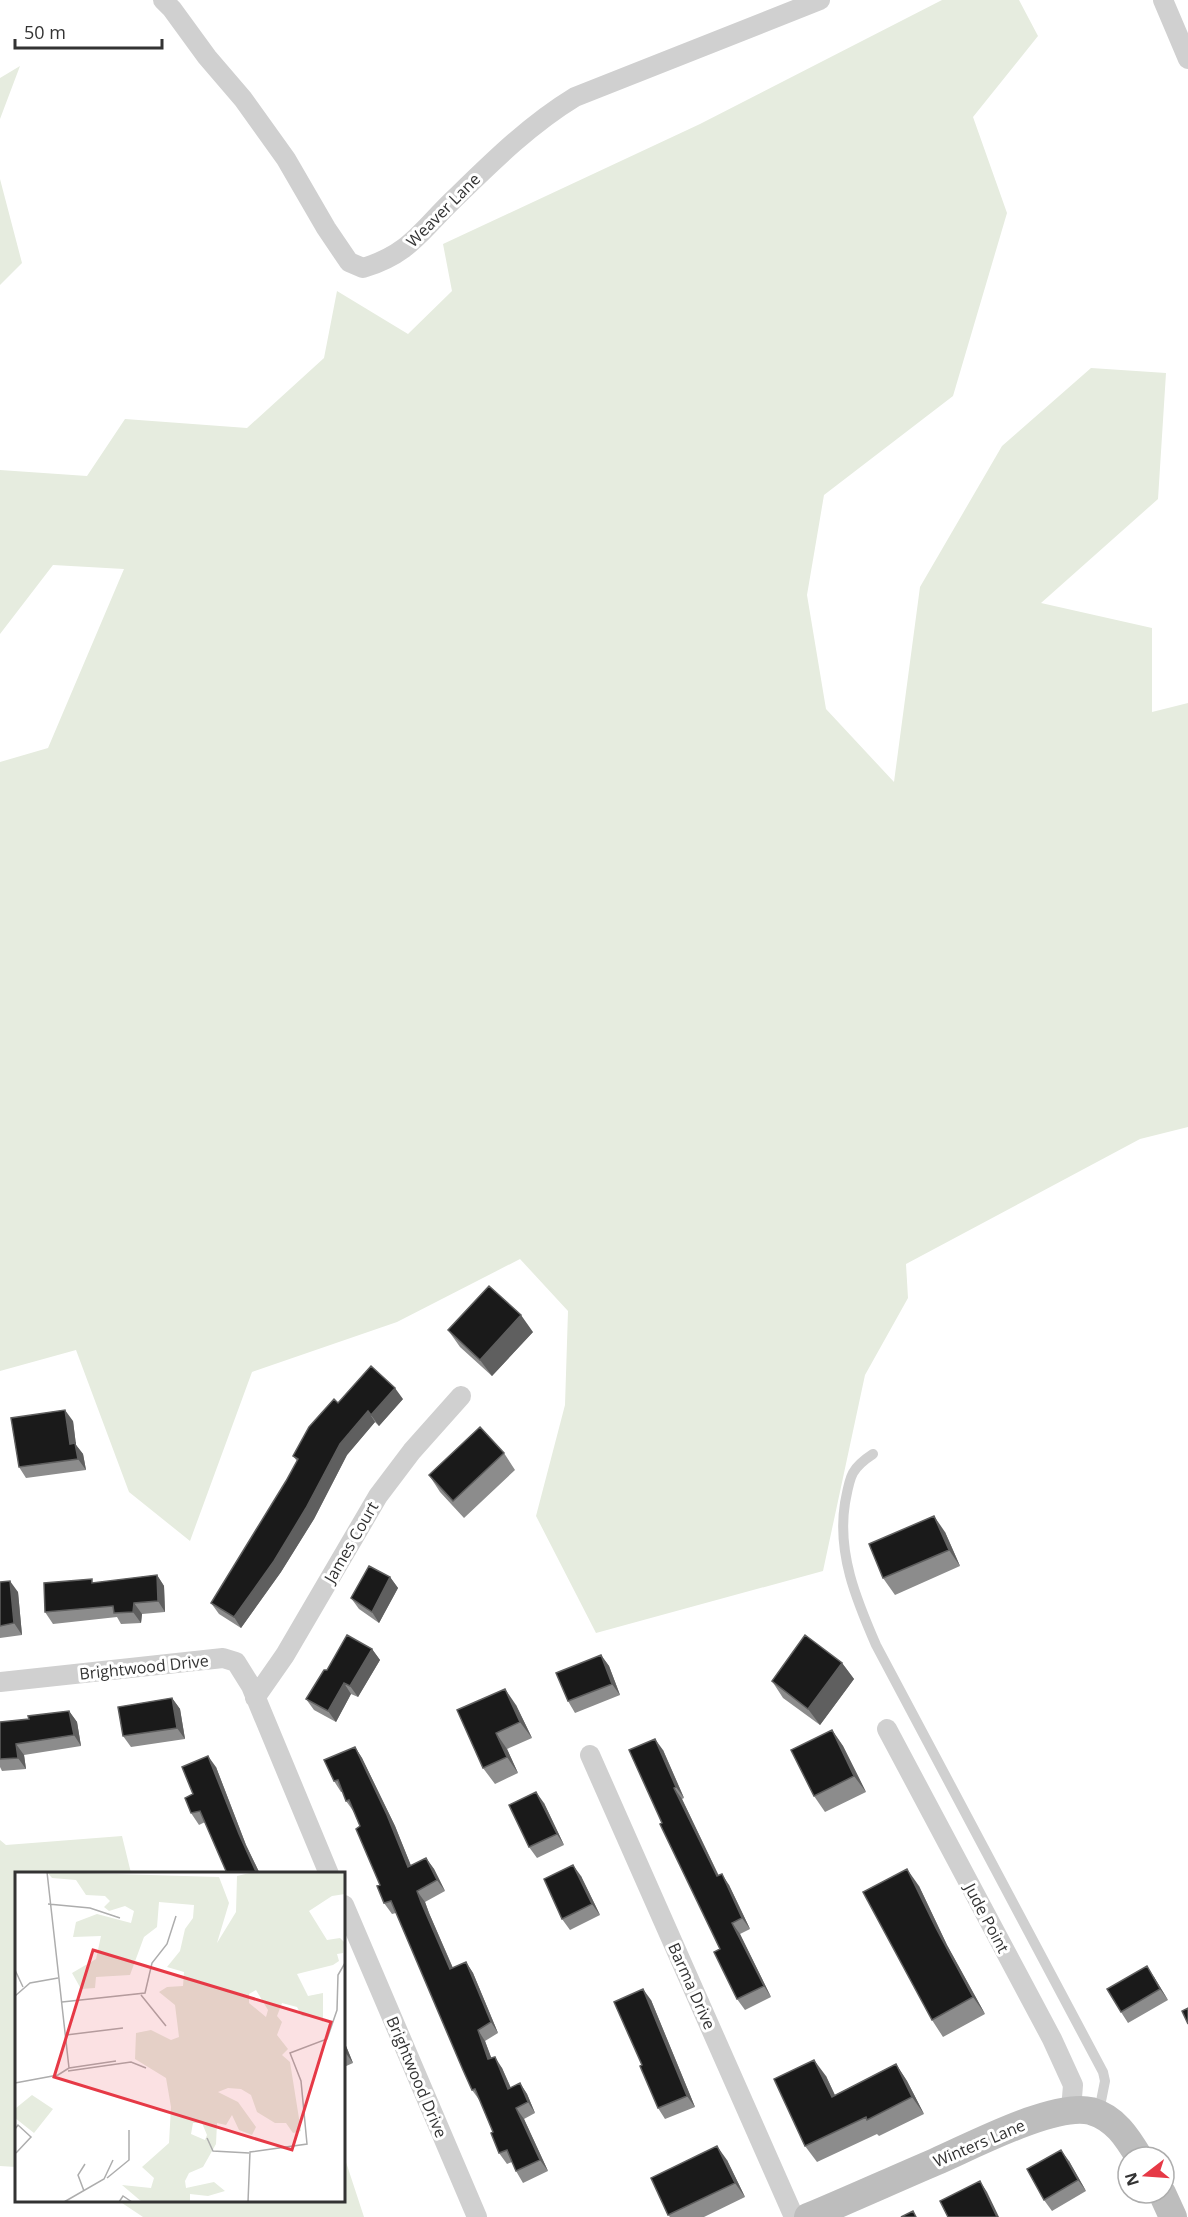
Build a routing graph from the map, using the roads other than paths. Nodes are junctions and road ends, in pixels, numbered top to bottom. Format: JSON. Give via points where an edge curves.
{"nodes":[{"id":1,"x":163,"y":0,"type":"edge"},
{"id":2,"x":820,"y":0,"type":"edge"},
{"id":3,"x":1163,"y":0,"type":"edge"},
{"id":4,"x":1188,"y":59,"type":"edge"},
{"id":5,"x":461,"y":1396,"type":"dead end"},
{"id":6,"x":873,"y":1454,"type":"dead end"},
{"id":7,"x":0,"y":1682,"type":"edge"},
{"id":8,"x":255,"y":1698,"type":"junction"},
{"id":9,"x":887,"y":1729,"type":"dead end"},
{"id":10,"x":590,"y":1755,"type":"dead end"},
{"id":11,"x":328,"y":1872,"type":"edge"},
{"id":12,"x":345,"y":1907,"type":"edge"},
{"id":13,"x":1085,"y":2112,"type":"junction"},
{"id":14,"x":1130,"y":2145,"type":"edge"},
{"id":15,"x":477,"y":2217,"type":"edge"},
{"id":16,"x":794,"y":2217,"type":"edge"},
{"id":17,"x":808,"y":2217,"type":"edge"}],
"edges":[{"from":1,"to":2,"type":"street","name":"Weaver Lane","via":[[286,159],[349,262],[363,268],[405,249],[513,143],[575,97]]},
{"from":3,"to":4,"type":"street"},
{"from":5,"to":8,"type":"street","name":"James Court","via":[[378,1496],[285,1655]]},
{"from":6,"to":13,"type":"lane","via":[[850,1475],[843,1518],[844,1554],[858,1602],[876,1645],[1103,2072],[1105,2081]]},
{"from":7,"to":8,"type":"street","name":"Brightwood Drive","via":[[223,1658],[236,1662]]},
{"from":8,"to":11,"type":"street","name":"Brightwood Drive"},
{"from":9,"to":13,"type":"street","name":"Jude Point","via":[[1052,2039]]},
{"from":10,"to":16,"type":"street","name":"Barma Drive"},
{"from":12,"to":15,"type":"street","name":"Brightwood Drive"},
{"from":13,"to":14,"type":"street","via":[[1116,2125]]},
{"from":13,"to":17,"type":"street","name":"Winters Lane","via":[[1051,2114],[1013,2128]]}]}
